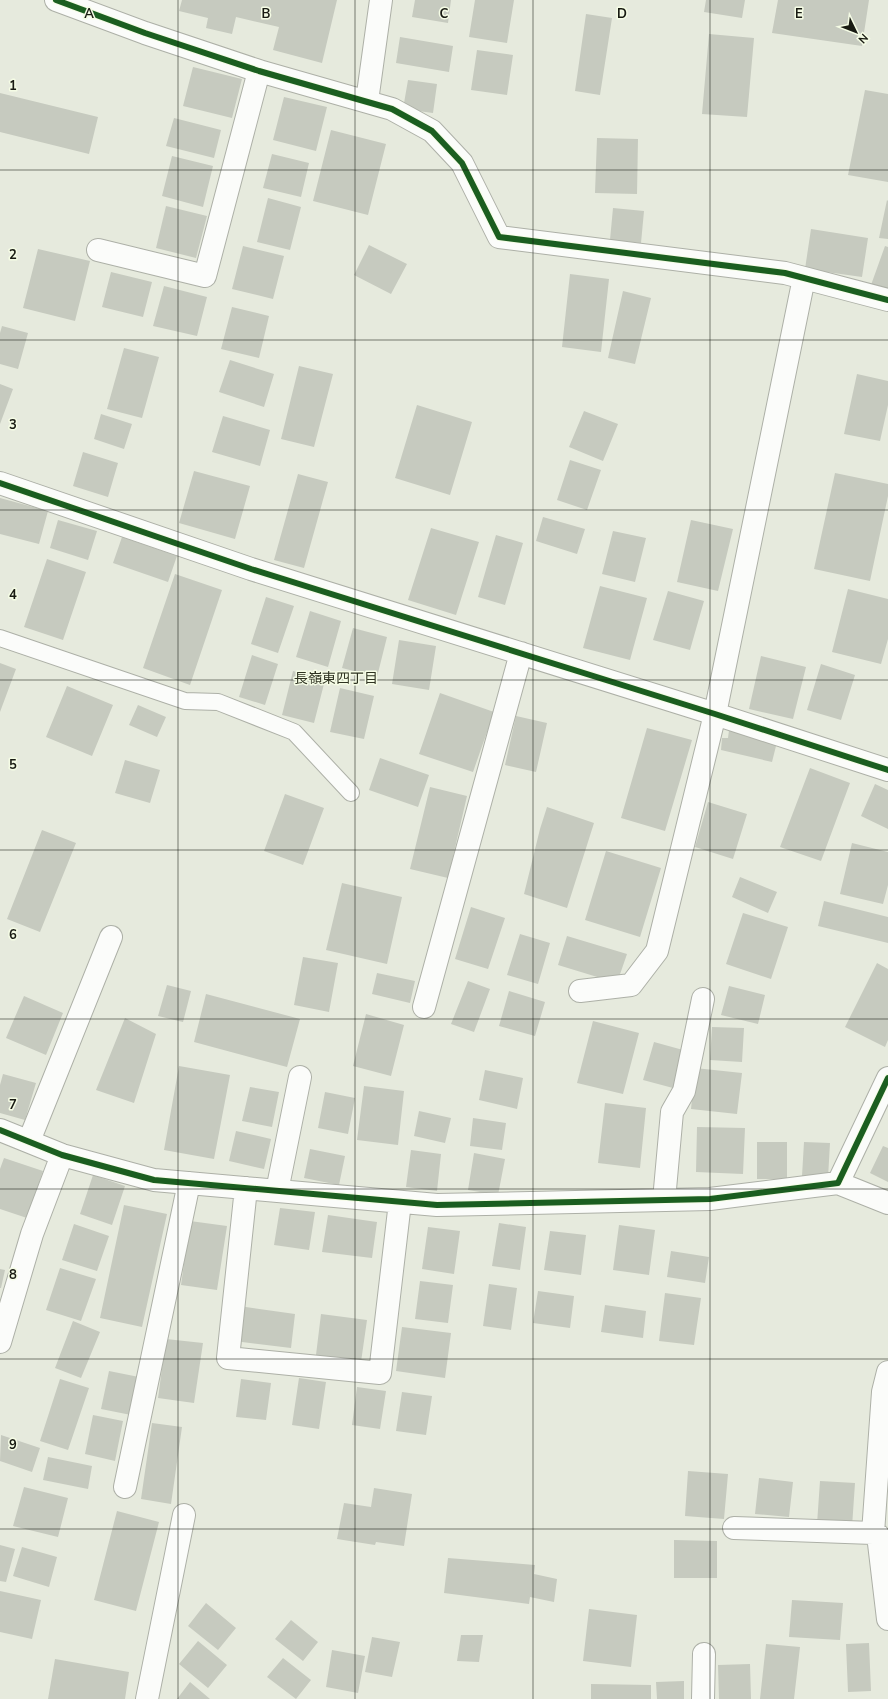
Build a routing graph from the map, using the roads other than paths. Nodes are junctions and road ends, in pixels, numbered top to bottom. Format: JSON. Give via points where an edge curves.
{"nodes":[{"id":1,"x":56,"y":0,"type":"edge"},
{"id":2,"x":381,"y":0,"type":"edge"},
{"id":3,"x":258,"y":71,"type":"junction"},
{"id":4,"x":367,"y":101,"type":"junction"},
{"id":5,"x":98,"y":250,"type":"dead end"},
{"id":6,"x":804,"y":278,"type":"junction"},
{"id":7,"x":888,"y":300,"type":"edge"},
{"id":8,"x":0,"y":483,"type":"edge"},
{"id":9,"x":0,"y":638,"type":"edge"},
{"id":10,"x":521,"y":653,"type":"junction"},
{"id":11,"x":715,"y":714,"type":"junction"},
{"id":12,"x":888,"y":770,"type":"edge"},
{"id":13,"x":351,"y":793,"type":"dead end"},
{"id":14,"x":111,"y":937,"type":"dead end"},
{"id":15,"x":580,"y":991,"type":"dead end"},
{"id":16,"x":703,"y":999,"type":"dead end"},
{"id":17,"x":424,"y":1007,"type":"dead end"},
{"id":18,"x":300,"y":1077,"type":"dead end"},
{"id":19,"x":888,"y":1078,"type":"edge"},
{"id":20,"x":0,"y":1130,"type":"edge"},
{"id":21,"x":29,"y":1141,"type":"junction"},
{"id":22,"x":62,"y":1155,"type":"junction"},
{"id":23,"x":189,"y":1183,"type":"junction"},
{"id":24,"x":838,"y":1183,"type":"junction"},
{"id":25,"x":246,"y":1188,"type":"junction"},
{"id":26,"x":277,"y":1191,"type":"junction"},
{"id":27,"x":664,"y":1200,"type":"junction"},
{"id":28,"x":400,"y":1202,"type":"junction"},
{"id":29,"x":888,"y":1203,"type":"edge"},
{"id":30,"x":0,"y":1342,"type":"edge"},
{"id":31,"x":888,"y":1372,"type":"edge"},
{"id":32,"x":125,"y":1486,"type":"dead end"},
{"id":33,"x":184,"y":1515,"type":"dead end"},
{"id":34,"x":734,"y":1528,"type":"dead end"},
{"id":35,"x":873,"y":1532,"type":"junction"},
{"id":36,"x":885,"y":1570,"type":"edge"},
{"id":37,"x":888,"y":1619,"type":"edge"},
{"id":38,"x":704,"y":1654,"type":"dead end"},
{"id":39,"x":148,"y":1699,"type":"edge"},
{"id":40,"x":703,"y":1699,"type":"edge"}],
"edges":[{"from":1,"to":3,"type":"street"},
{"from":2,"to":4,"type":"street"},
{"from":3,"to":4,"type":"street"},
{"from":3,"to":5,"type":"street","via":[[205,276]]},
{"from":4,"to":6,"type":"street","via":[[392,109],[432,132],[462,163],[499,237],[785,273]]},
{"from":6,"to":7,"type":"street"},
{"from":6,"to":11,"type":"street"},
{"from":8,"to":10,"type":"street","via":[[251,569]]},
{"from":9,"to":13,"type":"lane","via":[[185,701],[218,702],[294,732]]},
{"from":10,"to":11,"type":"street"},
{"from":10,"to":17,"type":"street"},
{"from":11,"to":12,"type":"street"},
{"from":11,"to":15,"type":"street","via":[[657,951],[631,984]]},
{"from":14,"to":21,"type":"street"},
{"from":16,"to":27,"type":"street","via":[[684,1091],[672,1112]]},
{"from":18,"to":26,"type":"street"},
{"from":19,"to":24,"type":"street"},
{"from":20,"to":21,"type":"street"},
{"from":21,"to":22,"type":"street"},
{"from":22,"to":23,"type":"street","via":[[154,1180]]},
{"from":22,"to":30,"type":"street","via":[[32,1234]]},
{"from":23,"to":25,"type":"street"},
{"from":23,"to":32,"type":"street"},
{"from":24,"to":27,"type":"street","via":[[710,1199]]},
{"from":24,"to":29,"type":"street"},
{"from":25,"to":26,"type":"street"},
{"from":25,"to":28,"type":"street","via":[[228,1358],[380,1373]]},
{"from":26,"to":28,"type":"street"},
{"from":27,"to":28,"type":"street","via":[[437,1205]]},
{"from":31,"to":35,"type":"street","via":[[883,1392]]},
{"from":33,"to":39,"type":"street"},
{"from":34,"to":35,"type":"street"},
{"from":35,"to":36,"type":"street","via":[[878,1535]]},
{"from":36,"to":37,"type":"street"},
{"from":38,"to":40,"type":"street"}]}
